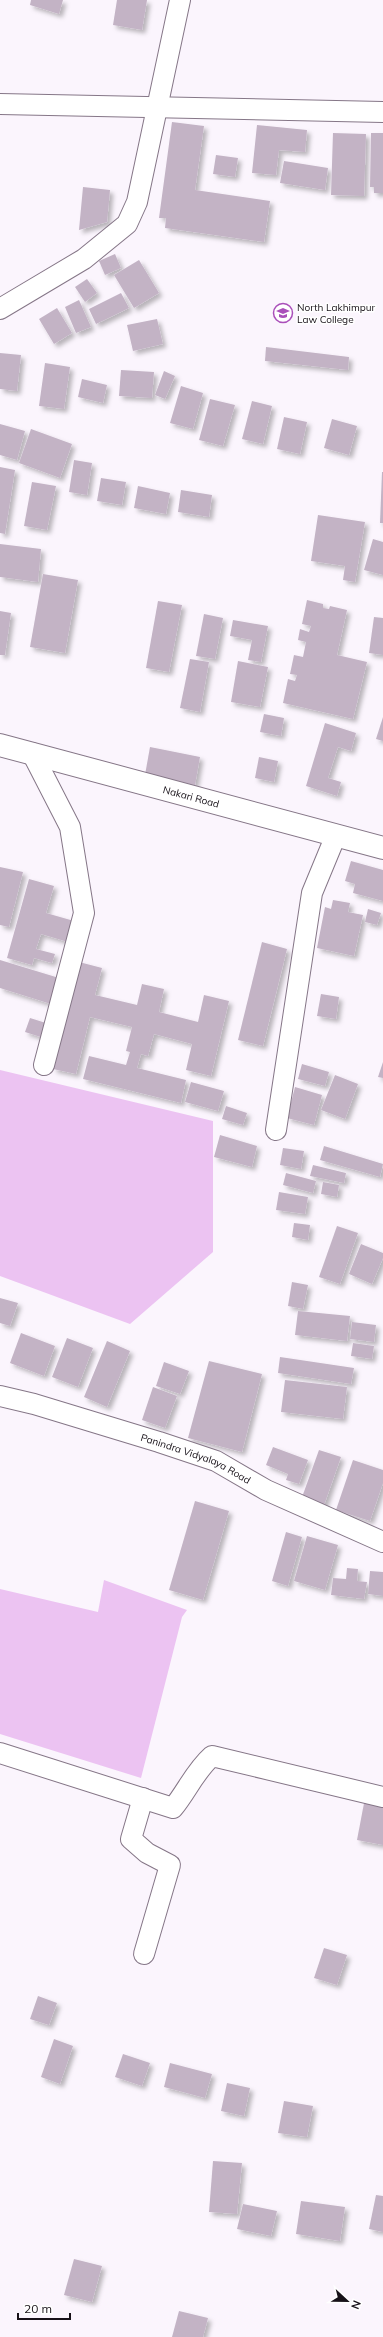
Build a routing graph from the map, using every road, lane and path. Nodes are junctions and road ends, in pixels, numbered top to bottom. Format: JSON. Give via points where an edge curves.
{"nodes":[{"id":1,"x":180,"y":0,"type":"edge"},
{"id":2,"x":0,"y":104,"type":"edge"},
{"id":3,"x":159,"y":108,"type":"junction"},
{"id":4,"x":383,"y":112,"type":"edge"},
{"id":5,"x":0,"y":309,"type":"edge"},
{"id":6,"x":0,"y":745,"type":"edge"},
{"id":7,"x":32,"y":753,"type":"junction"},
{"id":8,"x":336,"y":835,"type":"junction"},
{"id":9,"x":383,"y":848,"type":"edge"},
{"id":10,"x":44,"y":1065,"type":"dead end"},
{"id":11,"x":276,"y":1130,"type":"dead end"},
{"id":12,"x":0,"y":1396,"type":"edge"},
{"id":13,"x":383,"y":1542,"type":"edge"},
{"id":14,"x":0,"y":1753,"type":"edge"},
{"id":15,"x":383,"y":1796,"type":"edge"},
{"id":16,"x":143,"y":1798,"type":"junction"},
{"id":17,"x":144,"y":1954,"type":"dead end"}],
"edges":[{"from":1,"to":3,"type":"street"},
{"from":2,"to":3,"type":"street"},
{"from":3,"to":4,"type":"street"},
{"from":3,"to":5,"type":"street","via":[[137,202],[127,224],[84,259]]},
{"from":6,"to":7,"type":"street","name":"Nakari Road"},
{"from":7,"to":8,"type":"street","name":"Nakari Road"},
{"from":7,"to":10,"type":"street","via":[[70,827],[84,913]]},
{"from":8,"to":9,"type":"street","name":"Nakari Road"},
{"from":8,"to":11,"type":"street","via":[[312,893]]},
{"from":12,"to":13,"type":"street","name":"Panindra Vidyalaya Road","via":[[216,1461],[266,1490]]},
{"from":14,"to":16,"type":"street"},
{"from":15,"to":16,"type":"street","via":[[212,1756],[200,1767],[173,1808]]},
{"from":16,"to":17,"type":"street","via":[[131,1839],[147,1853],[170,1864]]}]}
